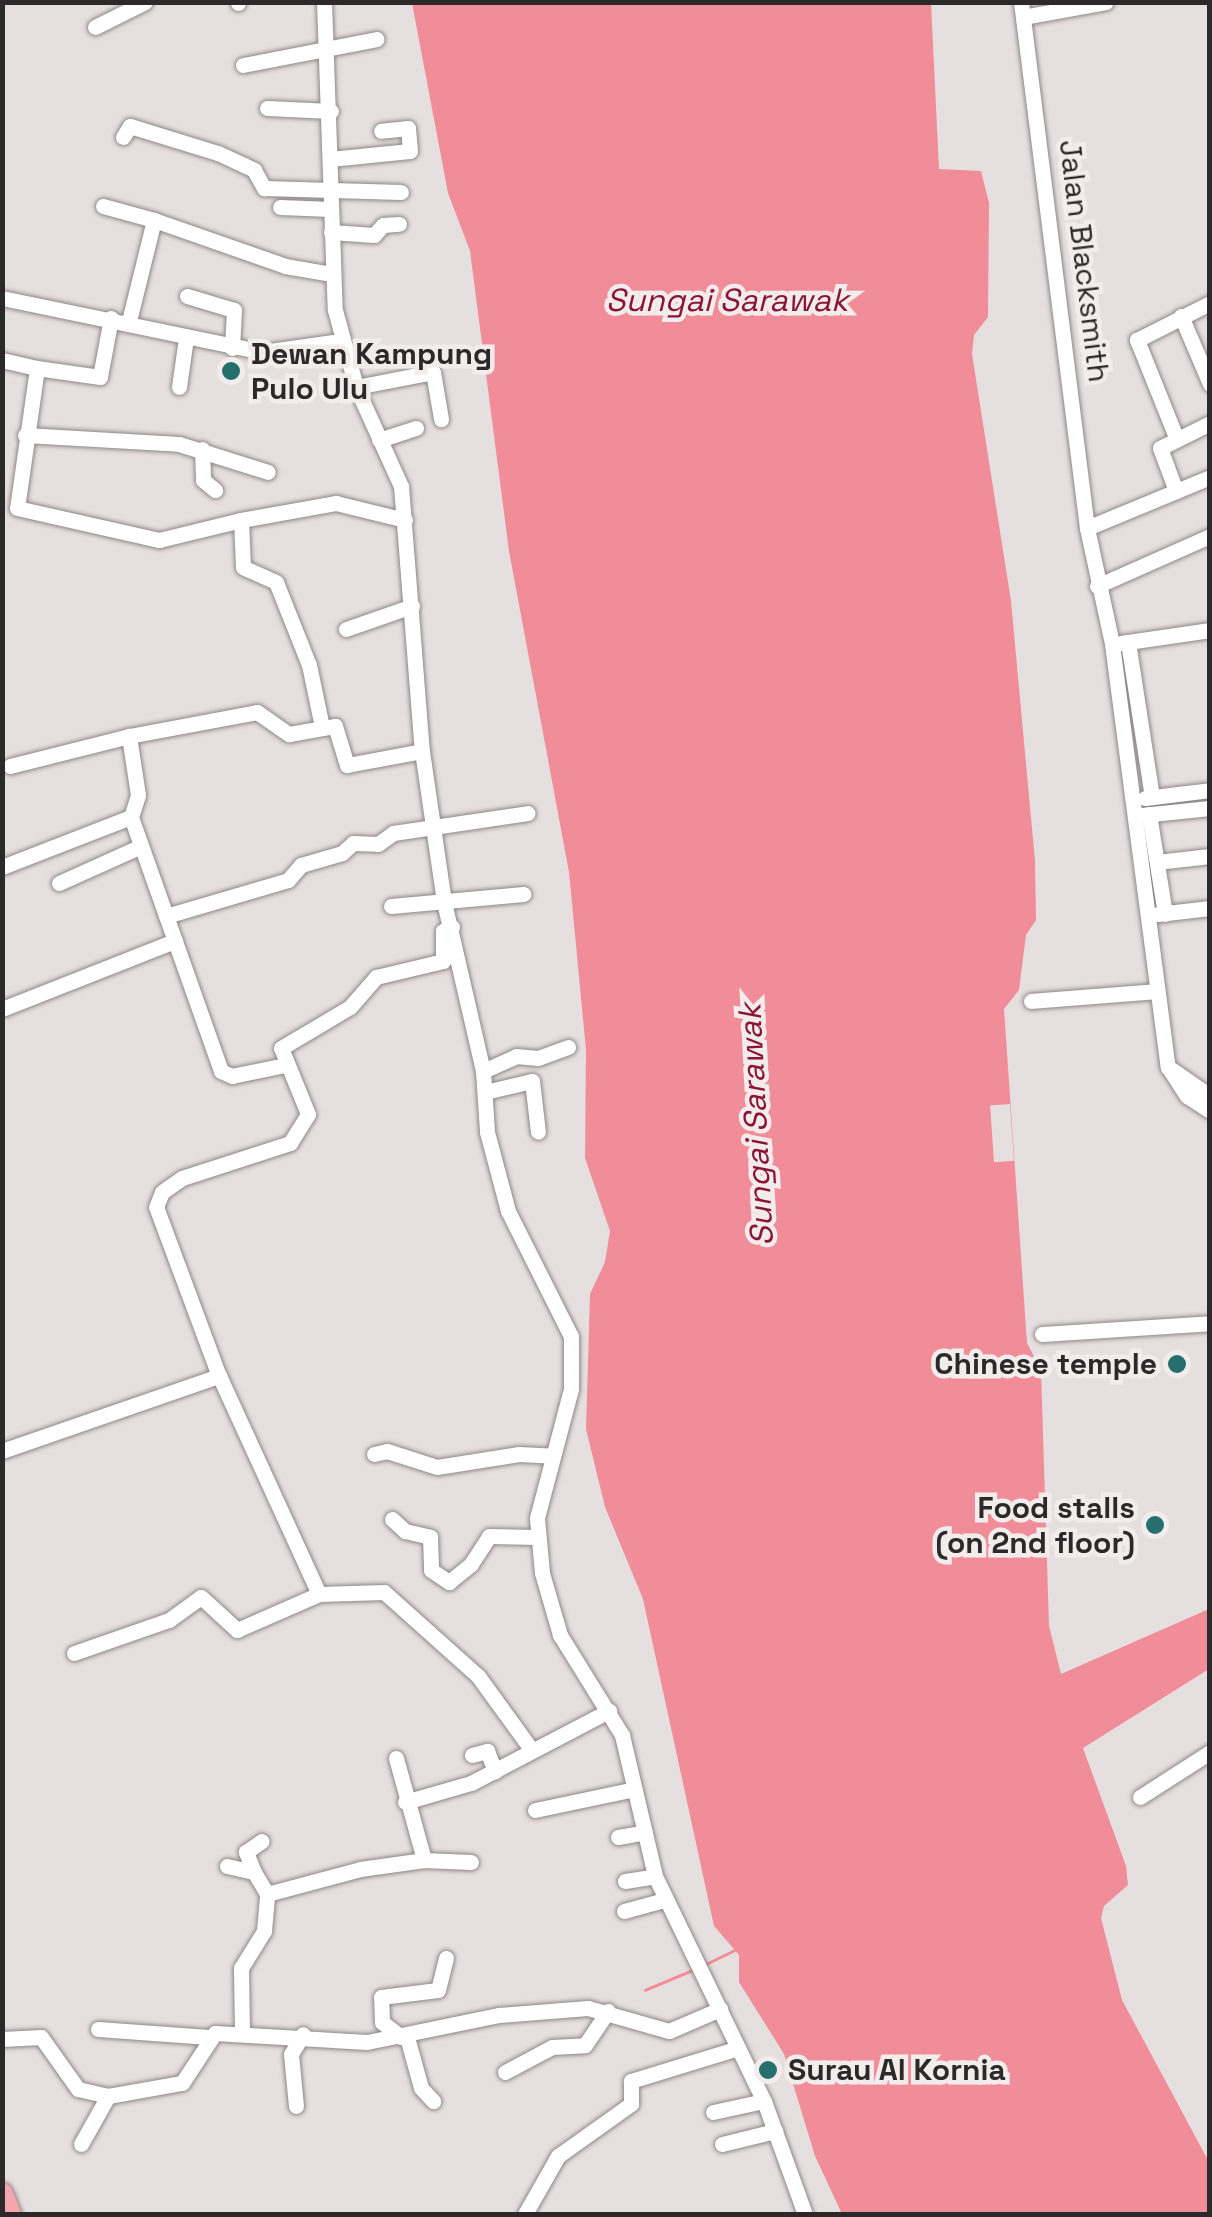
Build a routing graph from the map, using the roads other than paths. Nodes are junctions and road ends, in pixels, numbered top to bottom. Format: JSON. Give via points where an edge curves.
{"nodes":[{"id":1,"x":146,"y":2,"type":"edge"},
{"id":2,"x":324,"y":2,"type":"edge"},
{"id":3,"x":1106,"y":2,"type":"edge"},
{"id":4,"x":1022,"y":10,"type":"edge"},
{"id":5,"x":95,"y":27,"type":"dead end"},
{"id":6,"x":377,"y":38,"type":"dead end"},
{"id":7,"x":329,"y":46,"type":"junction"},
{"id":8,"x":243,"y":65,"type":"dead end"},
{"id":9,"x":267,"y":108,"type":"dead end"},
{"id":10,"x":331,"y":111,"type":"junction"},
{"id":11,"x":381,"y":131,"type":"dead end"},
{"id":12,"x":123,"y":137,"type":"dead end"},
{"id":13,"x":330,"y":158,"type":"junction"},
{"id":14,"x":330,"y":191,"type":"junction"},
{"id":15,"x":401,"y":192,"type":"dead end"},
{"id":16,"x":103,"y":206,"type":"dead end"},
{"id":17,"x":280,"y":207,"type":"dead end"},
{"id":18,"x":330,"y":209,"type":"junction"},
{"id":19,"x":154,"y":220,"type":"junction"},
{"id":20,"x":399,"y":224,"type":"dead end"},
{"id":21,"x":330,"y":232,"type":"junction"},
{"id":22,"x":332,"y":274,"type":"junction"},
{"id":23,"x":187,"y":296,"type":"dead end"},
{"id":24,"x":2,"y":298,"type":"edge"},
{"id":25,"x":1210,"y":303,"type":"edge"},
{"id":26,"x":1181,"y":316,"type":"junction"},
{"id":27,"x":112,"y":318,"type":"junction"},
{"id":28,"x":129,"y":322,"type":"junction"},
{"id":29,"x":186,"y":338,"type":"junction"},
{"id":30,"x":340,"y":341,"type":"junction"},
{"id":31,"x":232,"y":348,"type":"junction"},
{"id":32,"x":2,"y":360,"type":"edge"},
{"id":33,"x":37,"y":368,"type":"junction"},
{"id":34,"x":1210,"y":384,"type":"edge"},
{"id":35,"x":356,"y":386,"type":"junction"},
{"id":36,"x":179,"y":387,"type":"dead end"},
{"id":37,"x":440,"y":419,"type":"dead end"},
{"id":38,"x":1210,"y":423,"type":"edge"},
{"id":39,"x":416,"y":428,"type":"dead end"},
{"id":40,"x":25,"y":435,"type":"junction"},
{"id":41,"x":1176,"y":438,"type":"junction"},
{"id":42,"x":379,"y":440,"type":"junction"},
{"id":43,"x":202,"y":449,"type":"junction"},
{"id":44,"x":268,"y":472,"type":"dead end"},
{"id":45,"x":1210,"y":476,"type":"edge"},
{"id":46,"x":215,"y":490,"type":"dead end"},
{"id":47,"x":1176,"y":491,"type":"junction"},
{"id":48,"x":241,"y":520,"type":"junction"},
{"id":49,"x":404,"y":520,"type":"junction"},
{"id":50,"x":1087,"y":528,"type":"junction"},
{"id":51,"x":1210,"y":536,"type":"edge"},
{"id":52,"x":1098,"y":586,"type":"junction"},
{"id":53,"x":412,"y":606,"type":"junction"},
{"id":54,"x":346,"y":629,"type":"dead end"},
{"id":55,"x":1210,"y":630,"type":"edge"},
{"id":56,"x":1120,"y":643,"type":"junction"},
{"id":57,"x":322,"y":727,"type":"junction"},
{"id":58,"x":129,"y":736,"type":"junction"},
{"id":59,"x":422,"y":751,"type":"junction"},
{"id":60,"x":10,"y":766,"type":"dead end"},
{"id":61,"x":1210,"y":790,"type":"edge"},
{"id":62,"x":1144,"y":806,"type":"junction"},
{"id":63,"x":1210,"y":808,"type":"edge"},
{"id":64,"x":528,"y":813,"type":"dead end"},
{"id":65,"x":131,"y":816,"type":"junction"},
{"id":66,"x":434,"y":830,"type":"junction"},
{"id":67,"x":139,"y":847,"type":"junction"},
{"id":68,"x":1210,"y":856,"type":"edge"},
{"id":69,"x":1157,"y":862,"type":"junction"},
{"id":70,"x":2,"y":867,"type":"edge"},
{"id":71,"x":60,"y":883,"type":"dead end"},
{"id":72,"x":523,"y":894,"type":"dead end"},
{"id":73,"x":444,"y":902,"type":"junction"},
{"id":74,"x":391,"y":906,"type":"dead end"},
{"id":75,"x":1210,"y":908,"type":"edge"},
{"id":76,"x":1157,"y":915,"type":"junction"},
{"id":77,"x":166,"y":916,"type":"junction"},
{"id":78,"x":452,"y":927,"type":"junction"},
{"id":79,"x":175,"y":941,"type":"junction"},
{"id":80,"x":1158,"y":990,"type":"junction"},
{"id":81,"x":1031,"y":1001,"type":"dead end"},
{"id":82,"x":2,"y":1009,"type":"edge"},
{"id":83,"x":568,"y":1047,"type":"dead end"},
{"id":84,"x":285,"y":1066,"type":"junction"},
{"id":85,"x":1168,"y":1067,"type":"junction"},
{"id":86,"x":483,"y":1071,"type":"junction"},
{"id":87,"x":485,"y":1092,"type":"junction"},
{"id":88,"x":1210,"y":1096,"type":"edge"},
{"id":89,"x":1210,"y":1110,"type":"edge"},
{"id":90,"x":538,"y":1132,"type":"dead end"},
{"id":91,"x":1210,"y":1323,"type":"edge"},
{"id":92,"x":1042,"y":1334,"type":"dead end"},
{"id":93,"x":220,"y":1376,"type":"junction"},
{"id":94,"x":2,"y":1451,"type":"edge"},
{"id":95,"x":374,"y":1454,"type":"dead end"},
{"id":96,"x":553,"y":1456,"type":"junction"},
{"id":97,"x":392,"y":1519,"type":"dead end"},
{"id":98,"x":537,"y":1537,"type":"junction"},
{"id":99,"x":392,"y":1575,"type":"dead end"},
{"id":100,"x":388,"y":1593,"type":"junction"},
{"id":101,"x":319,"y":1594,"type":"junction"},
{"id":102,"x":74,"y":1654,"type":"dead end"},
{"id":103,"x":609,"y":1712,"type":"junction"},
{"id":104,"x":531,"y":1750,"type":"junction"},
{"id":105,"x":1210,"y":1752,"type":"edge"},
{"id":106,"x":472,"y":1756,"type":"dead end"},
{"id":107,"x":396,"y":1758,"type":"dead end"},
{"id":108,"x":495,"y":1771,"type":"junction"},
{"id":109,"x":636,"y":1789,"type":"junction"},
{"id":110,"x":1140,"y":1797,"type":"dead end"},
{"id":111,"x":405,"y":1802,"type":"junction"},
{"id":112,"x":535,"y":1810,"type":"dead end"},
{"id":113,"x":645,"y":1832,"type":"junction"},
{"id":114,"x":618,"y":1837,"type":"dead end"},
{"id":115,"x":262,"y":1841,"type":"dead end"},
{"id":116,"x":424,"y":1860,"type":"junction"},
{"id":117,"x":471,"y":1862,"type":"dead end"},
{"id":118,"x":227,"y":1866,"type":"dead end"},
{"id":119,"x":254,"y":1872,"type":"junction"},
{"id":120,"x":655,"y":1876,"type":"junction"},
{"id":121,"x":625,"y":1881,"type":"dead end"},
{"id":122,"x":267,"y":1894,"type":"junction"},
{"id":123,"x":668,"y":1907,"type":"junction"},
{"id":124,"x":624,"y":1911,"type":"dead end"},
{"id":125,"x":446,"y":1958,"type":"dead end"},
{"id":126,"x":720,"y":2008,"type":"junction"},
{"id":127,"x":608,"y":2011,"type":"junction"},
{"id":128,"x":98,"y":2029,"type":"dead end"},
{"id":129,"x":242,"y":2032,"type":"junction"},
{"id":130,"x":303,"y":2034,"type":"junction"},
{"id":131,"x":210,"y":2037,"type":"junction"},
{"id":132,"x":404,"y":2037,"type":"junction"},
{"id":133,"x":2,"y":2039,"type":"edge"},
{"id":134,"x":738,"y":2048,"type":"junction"},
{"id":135,"x":505,"y":2072,"type":"dead end"},
{"id":136,"x":108,"y":2096,"type":"junction"},
{"id":137,"x":433,"y":2101,"type":"dead end"},
{"id":138,"x":764,"y":2102,"type":"junction"},
{"id":139,"x":296,"y":2106,"type":"dead end"},
{"id":140,"x":713,"y":2112,"type":"dead end"},
{"id":141,"x":774,"y":2131,"type":"junction"},
{"id":142,"x":81,"y":2144,"type":"dead end"},
{"id":143,"x":722,"y":2144,"type":"dead end"},
{"id":144,"x":2,"y":2194,"type":"edge"},
{"id":145,"x":10,"y":2214,"type":"edge"},
{"id":146,"x":525,"y":2214,"type":"edge"},
{"id":147,"x":805,"y":2214,"type":"edge"}],
"edges":[{"from":1,"to":5,"type":"street"},
{"from":2,"to":7,"type":"street"},
{"from":3,"to":4,"type":"street"},
{"from":4,"to":50,"type":"street","name":"Jalan Blacksmith"},
{"from":6,"to":7,"type":"street"},
{"from":7,"to":8,"type":"street"},
{"from":7,"to":10,"type":"street"},
{"from":9,"to":10,"type":"street"},
{"from":10,"to":13,"type":"street"},
{"from":11,"to":13,"type":"street","via":[[408,128],[410,150]]},
{"from":12,"to":14,"type":"street","via":[[130,126],[218,153],[254,170],[264,188]]},
{"from":13,"to":14,"type":"street"},
{"from":14,"to":15,"type":"street"},
{"from":14,"to":18,"type":"street"},
{"from":16,"to":19,"type":"street"},
{"from":17,"to":18,"type":"street"},
{"from":18,"to":21,"type":"street"},
{"from":19,"to":22,"type":"street","via":[[232,242],[284,266]]},
{"from":19,"to":28,"type":"street"},
{"from":20,"to":21,"type":"street","via":[[374,235]]},
{"from":21,"to":22,"type":"street"},
{"from":22,"to":30,"type":"street"},
{"from":23,"to":31,"type":"street","via":[[234,310]]},
{"from":24,"to":27,"type":"street"},
{"from":25,"to":26,"type":"street"},
{"from":26,"to":34,"type":"street"},
{"from":26,"to":41,"type":"street","via":[[1136,340]]},
{"from":27,"to":28,"type":"street"},
{"from":27,"to":33,"type":"street","via":[[100,377]]},
{"from":28,"to":29,"type":"street"},
{"from":29,"to":31,"type":"street"},
{"from":29,"to":36,"type":"street"},
{"from":30,"to":31,"type":"street","via":[[263,352]]},
{"from":30,"to":35,"type":"street"},
{"from":32,"to":33,"type":"street"},
{"from":33,"to":40,"type":"street"},
{"from":35,"to":37,"type":"street","via":[[433,372]]},
{"from":35,"to":42,"type":"street"},
{"from":38,"to":41,"type":"street"},
{"from":39,"to":42,"type":"street"},
{"from":40,"to":43,"type":"street"},
{"from":40,"to":48,"type":"street","via":[[20,510],[84,518],[159,540]]},
{"from":41,"to":47,"type":"street","via":[[1158,452]]},
{"from":42,"to":49,"type":"street","via":[[401,486]]},
{"from":43,"to":44,"type":"street"},
{"from":43,"to":46,"type":"street","via":[[203,480]]},
{"from":45,"to":47,"type":"street"},
{"from":47,"to":50,"type":"street"},
{"from":48,"to":49,"type":"street","via":[[336,503]]},
{"from":48,"to":57,"type":"street","via":[[243,567],[276,582],[309,664]]},
{"from":49,"to":53,"type":"street"},
{"from":50,"to":52,"type":"street","name":"Jalan Blacksmith"},
{"from":51,"to":52,"type":"street"},
{"from":52,"to":56,"type":"street","name":"Jalan Blacksmith"},
{"from":53,"to":54,"type":"street"},
{"from":53,"to":59,"type":"street"},
{"from":55,"to":56,"type":"street"},
{"from":56,"to":62,"type":"street","name":"Jalan Blacksmith"},
{"from":57,"to":58,"type":"street","via":[[289,734],[257,712]]},
{"from":57,"to":59,"type":"street","via":[[340,730],[347,765]]},
{"from":58,"to":60,"type":"street"},
{"from":58,"to":65,"type":"street","via":[[138,795]]},
{"from":59,"to":66,"type":"street"},
{"from":61,"to":62,"type":"street"},
{"from":62,"to":63,"type":"street"},
{"from":62,"to":69,"type":"street"},
{"from":62,"to":76,"type":"street"},
{"from":64,"to":66,"type":"street"},
{"from":65,"to":67,"type":"street"},
{"from":65,"to":70,"type":"street"},
{"from":66,"to":73,"type":"street"},
{"from":66,"to":77,"type":"street","via":[[353,843],[342,854],[301,865],[288,880]]},
{"from":67,"to":71,"type":"street"},
{"from":67,"to":77,"type":"street"},
{"from":68,"to":69,"type":"street"},
{"from":69,"to":76,"type":"street"},
{"from":72,"to":73,"type":"street"},
{"from":73,"to":74,"type":"street"},
{"from":73,"to":78,"type":"street"},
{"from":75,"to":76,"type":"street"},
{"from":76,"to":80,"type":"street"},
{"from":77,"to":79,"type":"street"},
{"from":78,"to":84,"type":"street","via":[[443,931],[443,961],[376,977],[350,1007],[281,1048]]},
{"from":78,"to":86,"type":"street"},
{"from":79,"to":82,"type":"street"},
{"from":79,"to":84,"type":"street","via":[[221,1071],[232,1076]]},
{"from":80,"to":81,"type":"street"},
{"from":80,"to":85,"type":"street"},
{"from":83,"to":86,"type":"street","via":[[538,1058],[516,1056]]},
{"from":84,"to":93,"type":"street","via":[[308,1114],[295,1138],[182,1178],[162,1192],[156,1206]]},
{"from":85,"to":88,"type":"street"},
{"from":85,"to":89,"type":"street","via":[[1187,1096]]},
{"from":86,"to":87,"type":"street"},
{"from":87,"to":90,"type":"street","via":[[532,1081]]},
{"from":87,"to":96,"type":"street","via":[[487,1132],[508,1211],[571,1336],[572,1389]]},
{"from":91,"to":92,"type":"street"},
{"from":93,"to":94,"type":"street"},
{"from":93,"to":101,"type":"street"},
{"from":95,"to":96,"type":"street","via":[[386,1451],[437,1467],[519,1454]]},
{"from":96,"to":98,"type":"street"},
{"from":97,"to":98,"type":"street","via":[[405,1531],[430,1537],[431,1570],[449,1582],[472,1564],[488,1536]]},
{"from":98,"to":103,"type":"street","via":[[550,1610]]},
{"from":99,"to":100,"type":"street"},
{"from":100,"to":101,"type":"street"},
{"from":100,"to":104,"type":"street","via":[[478,1676]]},
{"from":101,"to":102,"type":"street","via":[[237,1630],[201,1597],[168,1620]]},
{"from":103,"to":104,"type":"street"},
{"from":103,"to":109,"type":"street"},
{"from":104,"to":108,"type":"street"},
{"from":105,"to":110,"type":"street"},
{"from":106,"to":108,"type":"street","via":[[486,1750]]},
{"from":107,"to":111,"type":"street"},
{"from":108,"to":111,"type":"street"},
{"from":109,"to":112,"type":"street"},
{"from":109,"to":113,"type":"street"},
{"from":111,"to":116,"type":"street"},
{"from":113,"to":114,"type":"street"},
{"from":113,"to":120,"type":"street"},
{"from":115,"to":119,"type":"street","via":[[246,1852]]},
{"from":116,"to":117,"type":"street"},
{"from":116,"to":122,"type":"street"},
{"from":118,"to":119,"type":"street"},
{"from":119,"to":122,"type":"street"},
{"from":120,"to":121,"type":"street"},
{"from":120,"to":123,"type":"street"},
{"from":122,"to":129,"type":"street","via":[[264,1931],[241,1968]]},
{"from":123,"to":124,"type":"street"},
{"from":123,"to":126,"type":"street"},
{"from":125,"to":132,"type":"street","via":[[438,1990],[381,1996],[382,2022]]},
{"from":126,"to":127,"type":"street","via":[[669,2031]]},
{"from":126,"to":134,"type":"street"},
{"from":127,"to":132,"type":"street","via":[[500,2015]]},
{"from":127,"to":135,"type":"street","via":[[585,2045],[552,2047]]},
{"from":128,"to":131,"type":"street"},
{"from":129,"to":130,"type":"street"},
{"from":129,"to":131,"type":"street"},
{"from":130,"to":132,"type":"street","via":[[366,2042]]},
{"from":130,"to":139,"type":"street","via":[[290,2054]]},
{"from":131,"to":136,"type":"street","via":[[182,2083]]},
{"from":132,"to":137,"type":"street","via":[[421,2088]]},
{"from":133,"to":136,"type":"street","via":[[41,2037],[78,2088]]},
{"from":134,"to":138,"type":"street"},
{"from":134,"to":146,"type":"street","via":[[631,2081],[632,2104],[558,2156]]},
{"from":136,"to":142,"type":"street"},
{"from":138,"to":140,"type":"street"},
{"from":138,"to":141,"type":"street"},
{"from":141,"to":143,"type":"street"},
{"from":141,"to":147,"type":"street"},
{"from":144,"to":145,"type":"highway"}]}
